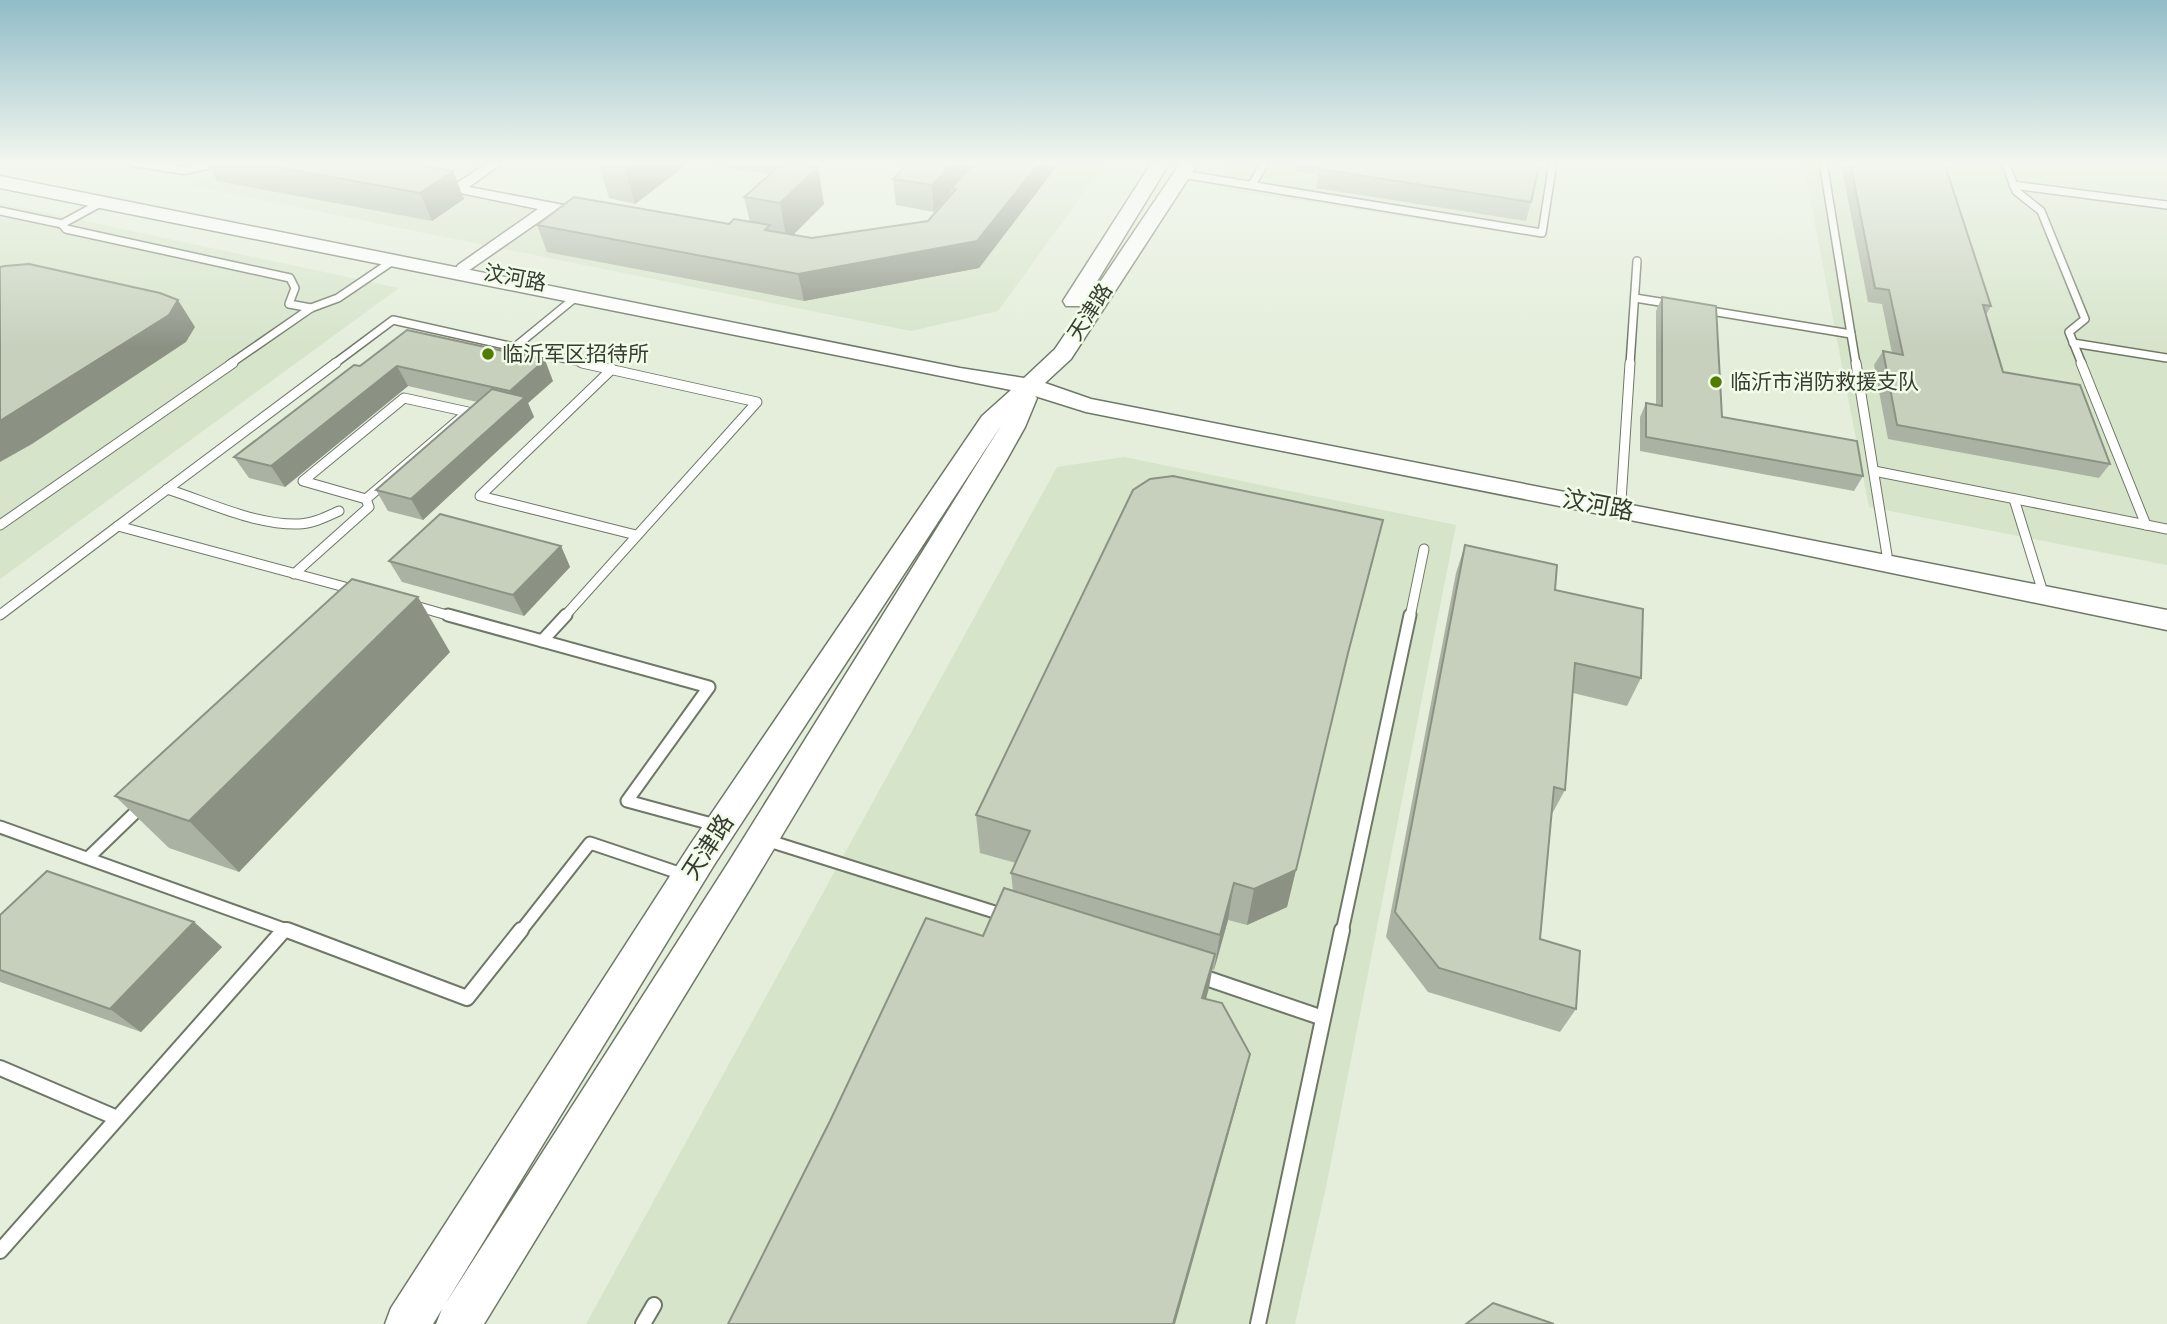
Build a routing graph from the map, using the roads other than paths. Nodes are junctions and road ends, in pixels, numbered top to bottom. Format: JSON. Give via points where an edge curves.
{"nodes":[{"id":1,"x":62,"y":224,"type":"edge"},
{"id":2,"x":216,"y":224,"type":"edge"},
{"id":3,"x":248,"y":224,"type":"edge"},
{"id":4,"x":526,"y":224,"type":"edge"},
{"id":5,"x":1122,"y":224,"type":"edge"},
{"id":6,"x":1149,"y":224,"type":"edge"},
{"id":7,"x":1486,"y":224,"type":"edge"},
{"id":8,"x":1543,"y":224,"type":"edge"},
{"id":9,"x":1833,"y":224,"type":"edge"},
{"id":10,"x":2046,"y":224,"type":"edge"},
{"id":11,"x":394,"y":260,"type":"junction"},
{"id":12,"x":1637,"y":261,"type":"dead end"},
{"id":13,"x":463,"y":268,"type":"junction"},
{"id":14,"x":576,"y":297,"type":"junction"},
{"id":15,"x":1635,"y":298,"type":"junction"},
{"id":16,"x":311,"y":309,"type":"junction"},
{"id":17,"x":1850,"y":334,"type":"junction"},
{"id":18,"x":2073,"y":343,"type":"junction"},
{"id":19,"x":515,"y":347,"type":"junction"},
{"id":20,"x":2167,"y":358,"type":"edge"},
{"id":21,"x":612,"y":369,"type":"junction"},
{"id":22,"x":1030,"y":386,"type":"junction"},
{"id":23,"x":1874,"y":471,"type":"junction"},
{"id":24,"x":167,"y":489,"type":"junction"},
{"id":25,"x":366,"y":499,"type":"junction"},
{"id":26,"x":2014,"y":499,"type":"junction"},
{"id":27,"x":1621,"y":501,"type":"junction"},
{"id":28,"x":339,"y":511,"type":"dead end"},
{"id":29,"x":0,"y":525,"type":"edge"},
{"id":30,"x":2146,"y":525,"type":"junction"},
{"id":31,"x":118,"y":526,"type":"junction"},
{"id":32,"x":2167,"y":529,"type":"edge"},
{"id":33,"x":636,"y":535,"type":"junction"},
{"id":34,"x":1423,"y":549,"type":"dead end"},
{"id":35,"x":1888,"y":555,"type":"junction"},
{"id":36,"x":294,"y":574,"type":"junction"},
{"id":37,"x":2041,"y":586,"type":"junction"},
{"id":38,"x":355,"y":602,"type":"edge"},
{"id":39,"x":403,"y":603,"type":"edge"},
{"id":40,"x":2167,"y":611,"type":"edge"},
{"id":41,"x":0,"y":615,"type":"edge"},
{"id":42,"x":2167,"y":620,"type":"edge"},
{"id":43,"x":542,"y":641,"type":"junction"},
{"id":44,"x":147,"y":801,"type":"edge"},
{"id":45,"x":0,"y":827,"type":"edge"},
{"id":46,"x":721,"y":827,"type":"junction"},
{"id":47,"x":762,"y":838,"type":"junction"},
{"id":48,"x":88,"y":858,"type":"junction"},
{"id":49,"x":689,"y":876,"type":"junction"},
{"id":50,"x":1011,"y":917,"type":"edge"},
{"id":51,"x":285,"y":929,"type":"junction"},
{"id":52,"x":1185,"y":971,"type":"edge"},
{"id":53,"x":1323,"y":1018,"type":"junction"},
{"id":54,"x":0,"y":1068,"type":"edge"},
{"id":55,"x":117,"y":1118,"type":"junction"},
{"id":56,"x":0,"y":1251,"type":"edge"},
{"id":57,"x":654,"y":1305,"type":"dead end"},
{"id":58,"x":407,"y":1324,"type":"edge"},
{"id":59,"x":458,"y":1324,"type":"edge"},
{"id":60,"x":643,"y":1324,"type":"edge"},
{"id":61,"x":1258,"y":1324,"type":"edge"}],
"edges":[{"from":1,"to":16,"type":"lane","via":[[66,229],[290,278],[295,288],[289,304]]},
{"from":2,"to":11,"type":"street","name":"汶河路"},
{"from":3,"to":13,"type":"street","name":"汶河路"},
{"from":4,"to":13,"type":"street"},
{"from":5,"to":22,"type":"street","name":"天津路","via":[[1042,349]]},
{"from":6,"to":22,"type":"street","name":"天津路","via":[[1063,354]]},
{"from":7,"to":8,"type":"lane","via":[[1542,233]]},
{"from":9,"to":17,"type":"lane"},
{"from":10,"to":18,"type":"lane","via":[[2085,319],[2069,332]]},
{"from":11,"to":14,"type":"street","name":"汶河路"},
{"from":11,"to":16,"type":"lane","via":[[338,298]]},
{"from":12,"to":15,"type":"lane"},
{"from":13,"to":22,"type":"street","name":"汶河路","via":[[965,368]]},
{"from":14,"to":19,"type":"lane"},
{"from":14,"to":22,"type":"street","name":"汶河路","via":[[960,376]]},
{"from":15,"to":17,"type":"lane"},
{"from":15,"to":27,"type":"lane"},
{"from":16,"to":29,"type":"lane"},
{"from":17,"to":23,"type":"lane"},
{"from":18,"to":20,"type":"lane"},
{"from":18,"to":30,"type":"lane"},
{"from":19,"to":21,"type":"lane"},
{"from":19,"to":24,"type":"lane","via":[[393,320]]},
{"from":21,"to":33,"type":"lane","via":[[757,402]]},
{"from":21,"to":33,"type":"lane","via":[[480,496]]},
{"from":22,"to":27,"type":"street","name":"汶河路"},
{"from":22,"to":42,"type":"street","name":"汶河路","via":[[1086,405]]},
{"from":22,"to":46,"type":"street","name":"天津路","via":[[991,421]]},
{"from":22,"to":47,"type":"street","name":"天津路","via":[[993,461]]},
{"from":23,"to":26,"type":"lane"},
{"from":23,"to":35,"type":"lane"},
{"from":24,"to":28,"type":"lane","via":[[297,524]]},
{"from":24,"to":31,"type":"lane"},
{"from":25,"to":25,"type":"lane","via":[[407,464],[467,412],[404,398],[303,481]]},
{"from":25,"to":36,"type":"lane","via":[[369,508]]},
{"from":26,"to":30,"type":"lane"},
{"from":26,"to":37,"type":"lane"},
{"from":27,"to":35,"type":"street","name":"汶河路"},
{"from":30,"to":32,"type":"lane"},
{"from":31,"to":36,"type":"lane"},
{"from":31,"to":41,"type":"lane"},
{"from":33,"to":43,"type":"lane"},
{"from":34,"to":53,"type":"lane"},
{"from":35,"to":37,"type":"street","name":"汶河路"},
{"from":36,"to":38,"type":"lane","via":[[365,593]]},
{"from":37,"to":40,"type":"street","name":"汶河路"},
{"from":39,"to":43,"type":"lane"},
{"from":43,"to":46,"type":"lane","via":[[709,687],[627,801]]},
{"from":44,"to":48,"type":"lane"},
{"from":45,"to":48,"type":"lane"},
{"from":46,"to":49,"type":"street","name":"天津路"},
{"from":47,"to":50,"type":"lane"},
{"from":47,"to":59,"type":"street","name":"天津路"},
{"from":48,"to":51,"type":"lane"},
{"from":49,"to":51,"type":"lane","via":[[590,843],[467,998]]},
{"from":49,"to":58,"type":"street","name":"天津路"},
{"from":51,"to":55,"type":"lane"},
{"from":52,"to":53,"type":"lane"},
{"from":53,"to":61,"type":"lane"},
{"from":54,"to":55,"type":"lane"},
{"from":55,"to":56,"type":"lane"},
{"from":57,"to":60,"type":"lane"}]}
